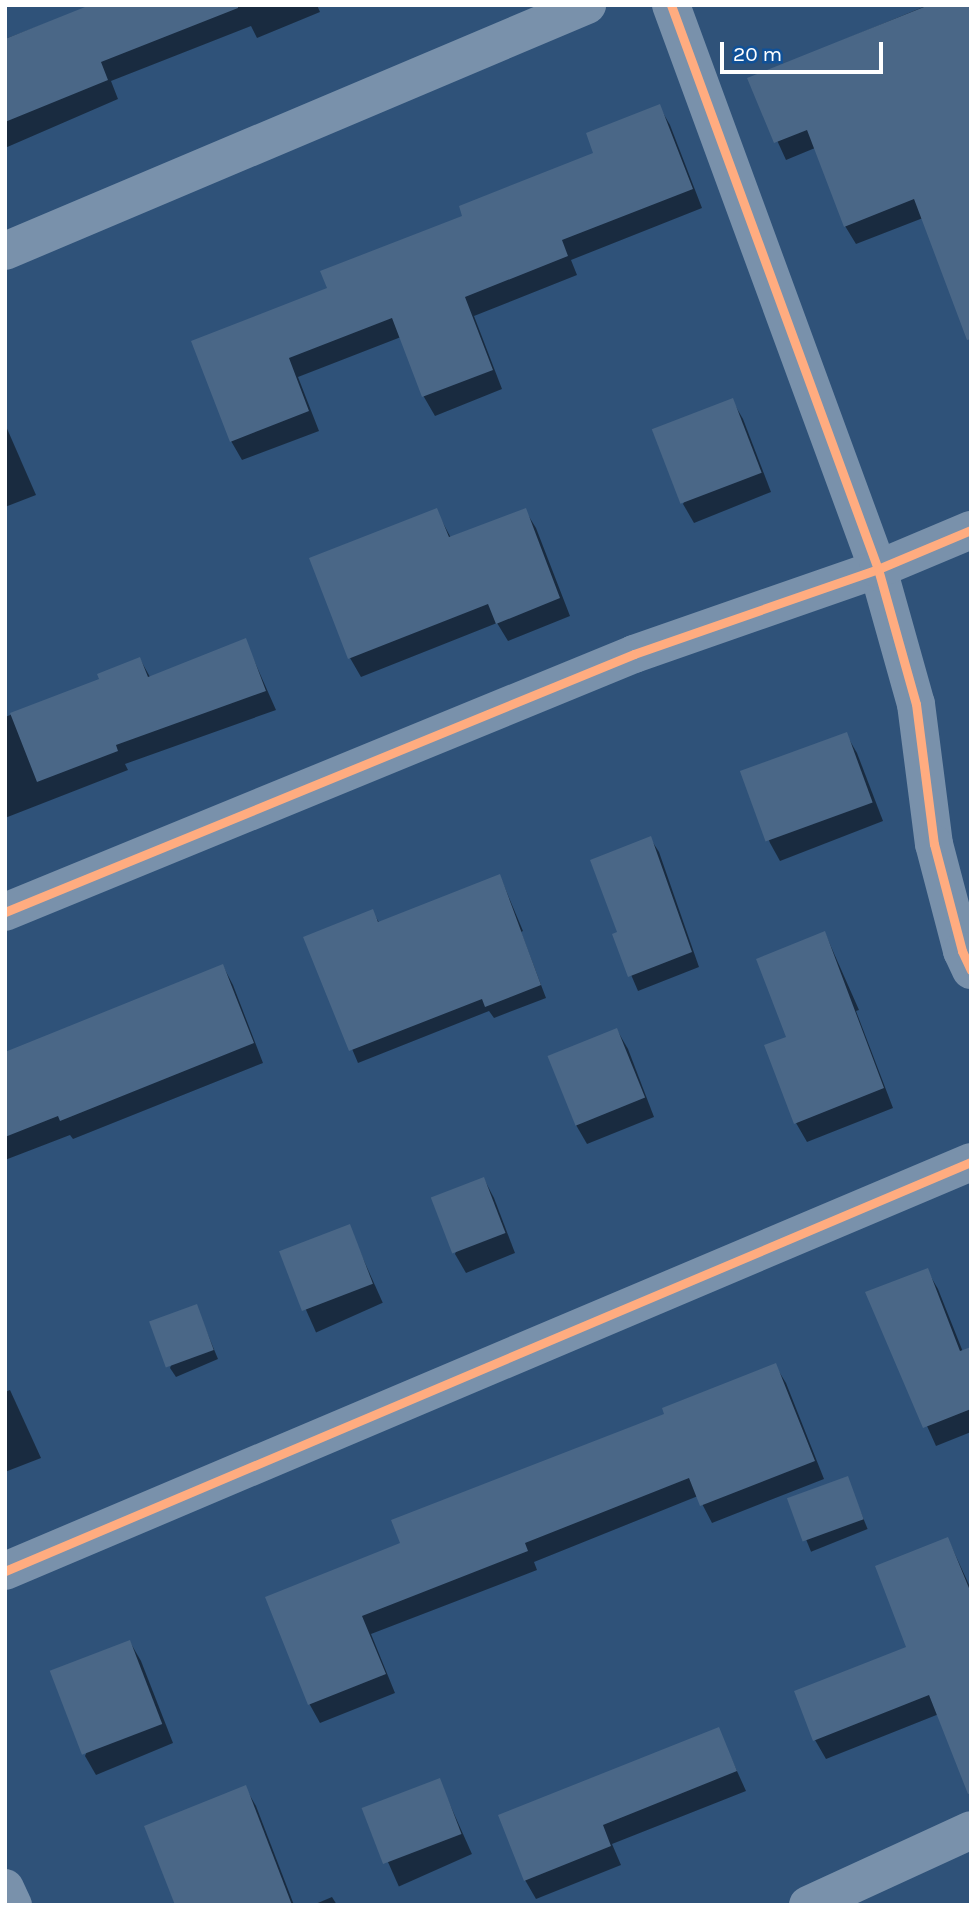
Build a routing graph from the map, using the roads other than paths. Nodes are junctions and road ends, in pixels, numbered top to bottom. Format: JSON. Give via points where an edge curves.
{"nodes":[{"id":1,"x":587,"y":5,"type":"edge"},
{"id":2,"x":671,"y":5,"type":"edge"},
{"id":3,"x":5,"y":251,"type":"edge"},
{"id":4,"x":971,"y":530,"type":"edge"},
{"id":5,"x":878,"y":569,"type":"junction"},
{"id":6,"x":5,"y":912,"type":"edge"},
{"id":7,"x":971,"y":970,"type":"edge"},
{"id":8,"x":971,"y":1162,"type":"edge"},
{"id":9,"x":5,"y":1571,"type":"edge"},
{"id":10,"x":971,"y":1830,"type":"edge"},
{"id":11,"x":5,"y":1888,"type":"edge"},
{"id":12,"x":13,"y":1905,"type":"edge"},
{"id":13,"x":808,"y":1905,"type":"edge"}],
"edges":[{"from":1,"to":3,"type":"street"},
{"from":2,"to":5,"type":"street"},
{"from":4,"to":5,"type":"street"},
{"from":5,"to":6,"type":"street","via":[[634,654]]},
{"from":5,"to":7,"type":"street","via":[[916,705],[934,844],[961,951]]},
{"from":8,"to":9,"type":"street"},
{"from":10,"to":13,"type":"street"},
{"from":11,"to":12,"type":"street"}]}
